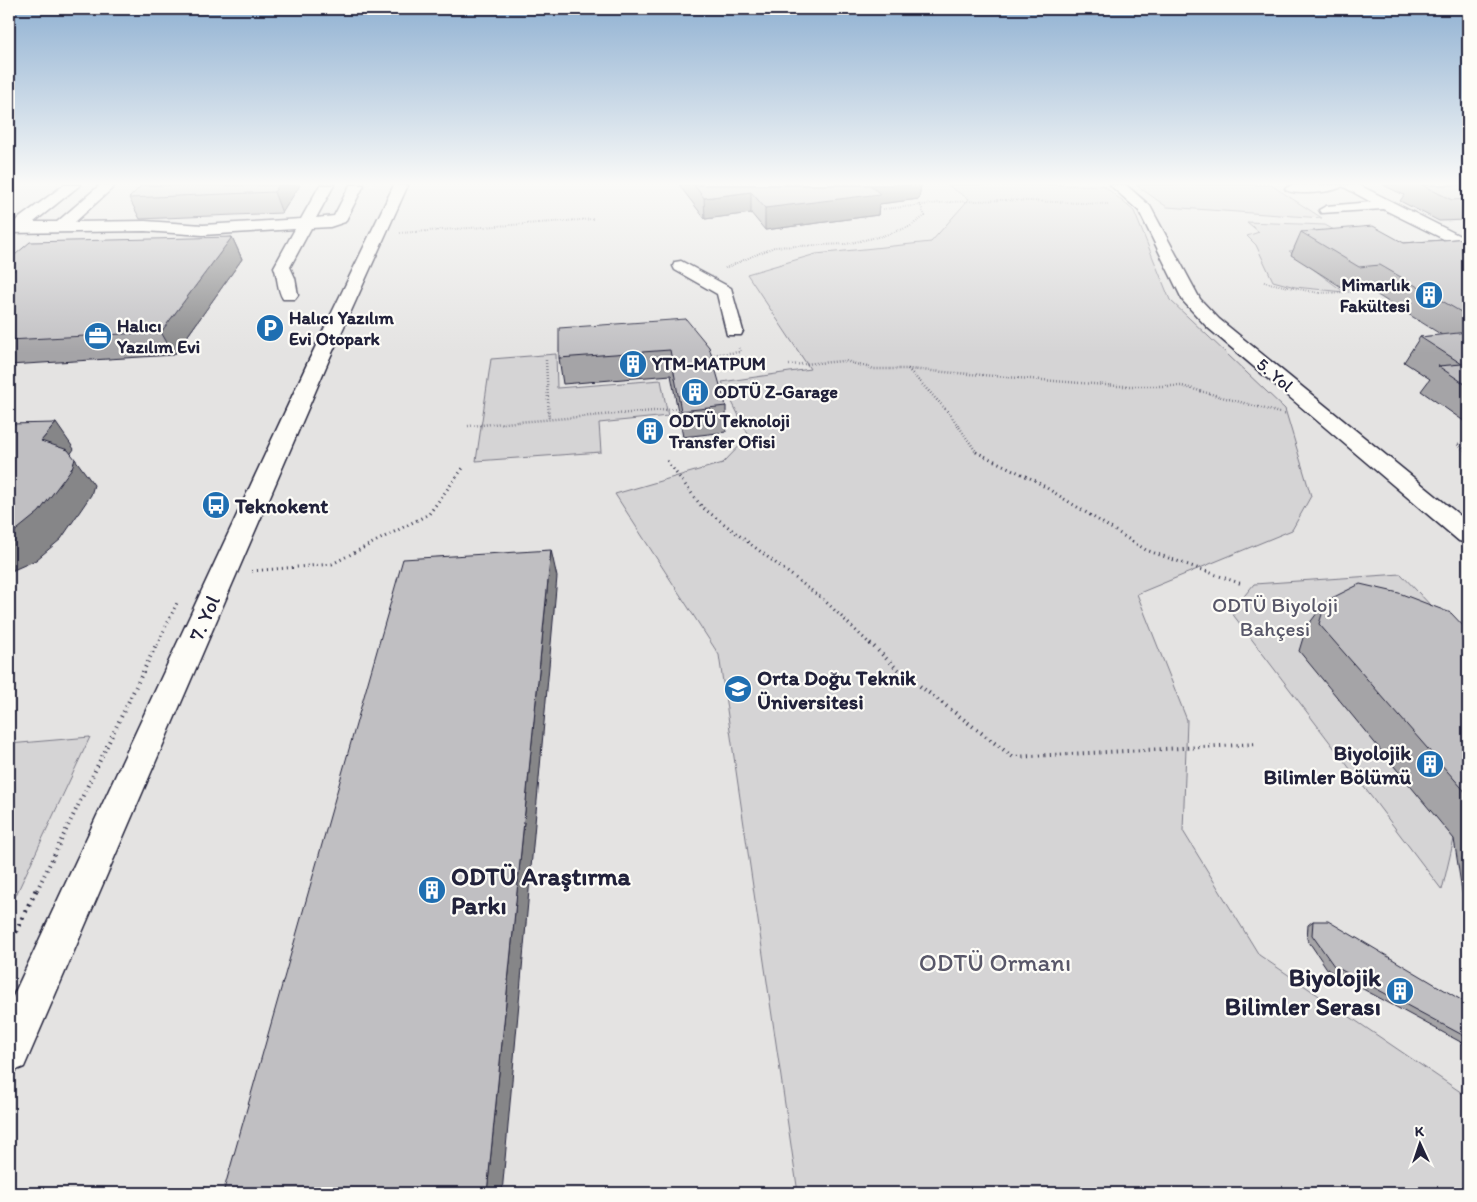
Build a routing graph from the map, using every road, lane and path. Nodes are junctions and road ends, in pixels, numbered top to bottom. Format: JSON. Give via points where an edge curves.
{"nodes":[{"id":1,"x":295,"y":241,"type":"edge"},
{"id":2,"x":375,"y":241,"type":"edge"},
{"id":3,"x":856,"y":241,"type":"edge"},
{"id":4,"x":1162,"y":241,"type":"edge"},
{"id":5,"x":681,"y":266,"type":"dead end"},
{"id":6,"x":702,"y":279,"type":"junction"},
{"id":7,"x":1264,"y":282,"type":"dead end"},
{"id":8,"x":1382,"y":290,"type":"edge"},
{"id":9,"x":289,"y":295,"type":"dead end"},
{"id":10,"x":734,"y":331,"type":"dead end"},
{"id":11,"x":546,"y":360,"type":"dead end"},
{"id":12,"x":789,"y":364,"type":"dead end"},
{"id":13,"x":908,"y":369,"type":"junction"},
{"id":14,"x":678,"y":409,"type":"edge"},
{"id":15,"x":1292,"y":417,"type":"dead end"},
{"id":16,"x":549,"y":420,"type":"junction"},
{"id":17,"x":468,"y":426,"type":"dead end"},
{"id":18,"x":1468,"y":443,"type":"edge"},
{"id":19,"x":1468,"y":453,"type":"edge"},
{"id":20,"x":667,"y":461,"type":"dead end"},
{"id":21,"x":463,"y":468,"type":"dead end"},
{"id":22,"x":1468,"y":535,"type":"edge"},
{"id":23,"x":224,"y":574,"type":"junction"},
{"id":24,"x":1242,"y":584,"type":"dead end"},
{"id":25,"x":1258,"y":744,"type":"dead end"},
{"id":26,"x":9,"y":1052,"type":"edge"}],
"edges":[{"from":1,"to":9,"type":"street","via":[[282,267]]},
{"from":2,"to":23,"type":"street","name":"7. Yol"},
{"from":3,"to":6,"type":"path","via":[[774,247]]},
{"from":4,"to":22,"type":"street","name":"5. Yol","via":[[1192,300],[1213,323]]},
{"from":5,"to":6,"type":"street"},
{"from":6,"to":10,"type":"street","via":[[726,292]]},
{"from":7,"to":8,"type":"path","via":[[1291,290],[1338,295]]},
{"from":11,"to":16,"type":"path"},
{"from":12,"to":13,"type":"path","via":[[845,361],[874,370]]},
{"from":13,"to":15,"type":"path","via":[[1117,386],[1182,386]]},
{"from":13,"to":24,"type":"path","via":[[950,414],[977,454],[1034,480],[1146,550]]},
{"from":14,"to":16,"type":"path"},
{"from":16,"to":17,"type":"path"},
{"from":18,"to":19,"type":"path","via":[[1457,444]]},
{"from":20,"to":25,"type":"path","via":[[702,507],[824,600],[895,667],[1013,757]]},
{"from":21,"to":23,"type":"path","via":[[429,514],[332,564]]},
{"from":23,"to":26,"type":"street","name":"7. Yol"}]}
